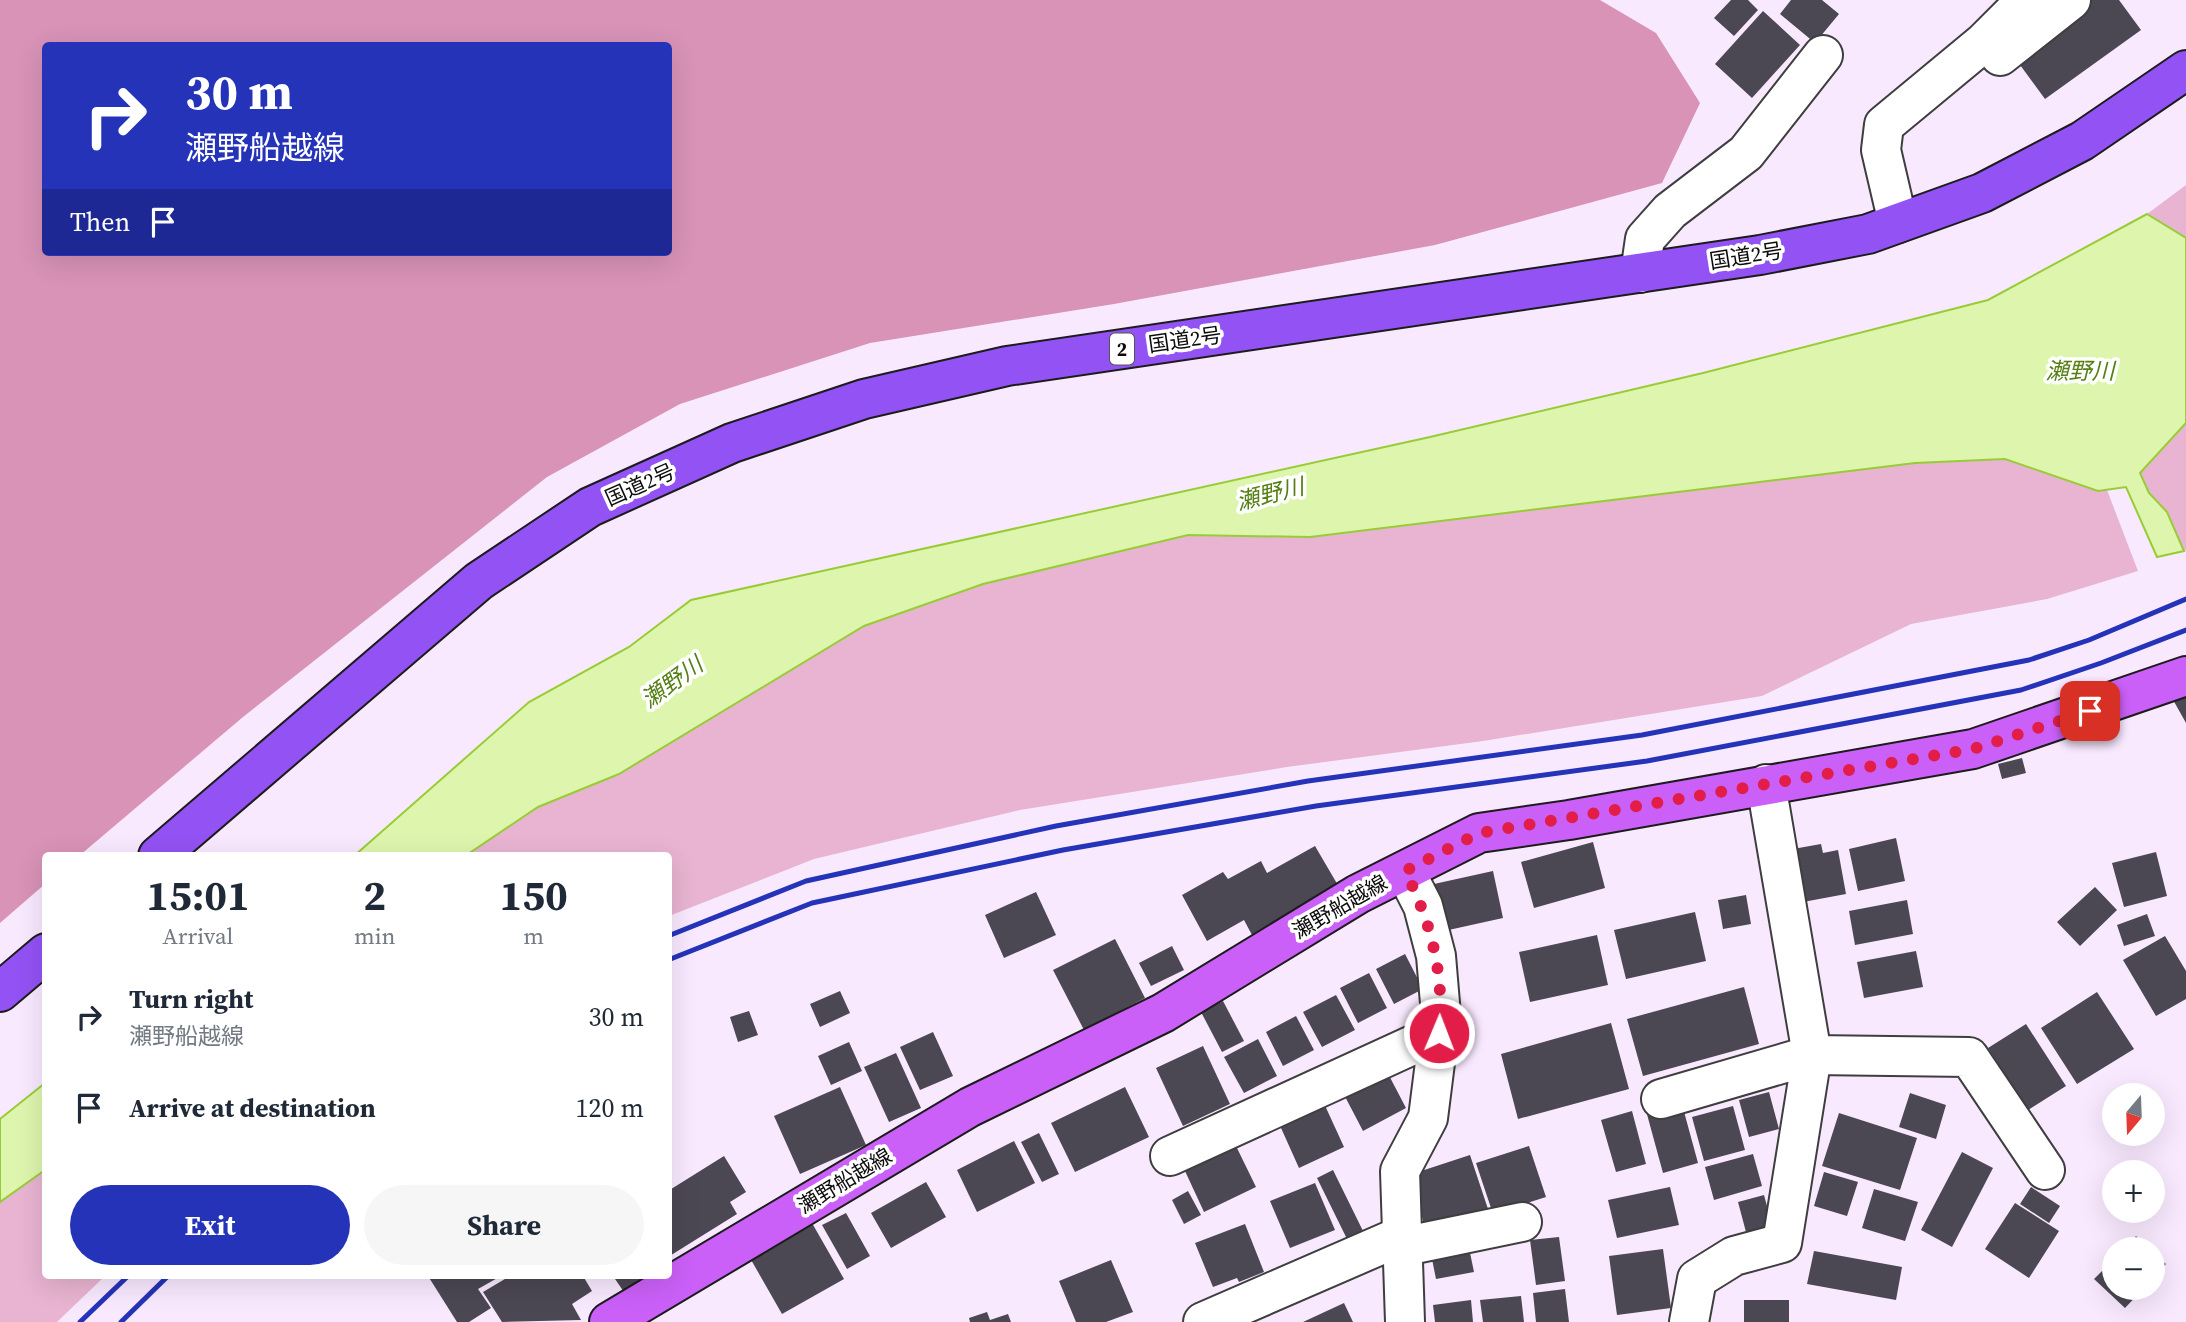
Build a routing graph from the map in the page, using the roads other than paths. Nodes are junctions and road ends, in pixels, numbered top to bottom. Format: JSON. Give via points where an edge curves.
{"nodes":[{"id":1,"x":2026,"y":0,"type":"edge"},
{"id":2,"x":2071,"y":0,"type":"edge"},
{"id":3,"x":1823,"y":55,"type":"dead end"},
{"id":4,"x":2186,"y":70,"type":"edge"},
{"id":5,"x":1881,"y":150,"type":"junction"},
{"id":6,"x":1898,"y":223,"type":"junction"},
{"id":7,"x":1640,"y":273,"type":"junction"},
{"id":8,"x":2186,"y":676,"type":"edge"},
{"id":9,"x":1766,"y":784,"type":"junction"},
{"id":10,"x":163,"y":852,"type":"edge"},
{"id":11,"x":1405,"y":871,"type":"junction"},
{"id":12,"x":42,"y":956,"type":"edge"},
{"id":13,"x":0,"y":992,"type":"edge"},
{"id":14,"x":1439,"y":1033,"type":"junction"},
{"id":15,"x":1812,"y":1055,"type":"junction"},
{"id":16,"x":1661,"y":1099,"type":"dead end"},
{"id":17,"x":1170,"y":1156,"type":"dead end"},
{"id":18,"x":2045,"y":1170,"type":"dead end"},
{"id":19,"x":1522,"y":1222,"type":"dead end"},
{"id":20,"x":1401,"y":1242,"type":"junction"},
{"id":21,"x":628,"y":1317,"type":"edge"},
{"id":22,"x":1203,"y":1322,"type":"edge"},
{"id":23,"x":1405,"y":1322,"type":"edge"},
{"id":24,"x":1689,"y":1322,"type":"edge"}],
"edges":[{"from":1,"to":5,"type":"street","via":[[1983,43],[1884,125]]},
{"from":2,"to":5,"type":"street","via":[[1918,130]]},
{"from":3,"to":7,"type":"street","via":[[1746,153],[1670,211],[1645,239]]},
{"from":4,"to":6,"type":"highway","name":"国道2号","number":"2","via":[[2082,141],[1982,193]]},
{"from":5,"to":6,"type":"street"},
{"from":6,"to":7,"type":"highway","name":"国道2号","number":"2","via":[[1868,234],[1773,253]]},
{"from":7,"to":10,"type":"highway","name":"国道2号","number":"2","via":[[1007,366],[864,399],[732,443],[590,507],[479,581]]},
{"from":8,"to":9,"type":"main road","name":"瀬野船越線","via":[[1973,749]]},
{"from":9,"to":11,"type":"main road","name":"瀬野船越線","via":[[1479,833]]},
{"from":9,"to":15,"type":"street"},
{"from":11,"to":14,"type":"street","via":[[1423,906],[1436,956]]},
{"from":11,"to":21,"type":"main road","name":"瀬野船越線","via":[[1358,894],[1163,1013],[970,1107]]},
{"from":12,"to":13,"type":"highway"},
{"from":14,"to":17,"type":"street"},
{"from":14,"to":20,"type":"street","via":[[1428,1118],[1400,1171]]},
{"from":15,"to":16,"type":"street"},
{"from":15,"to":18,"type":"street","via":[[1969,1058]]},
{"from":15,"to":24,"type":"street","via":[[1782,1243],[1734,1256],[1697,1279]]},
{"from":19,"to":20,"type":"street"},
{"from":20,"to":22,"type":"street"},
{"from":20,"to":23,"type":"street"}]}
